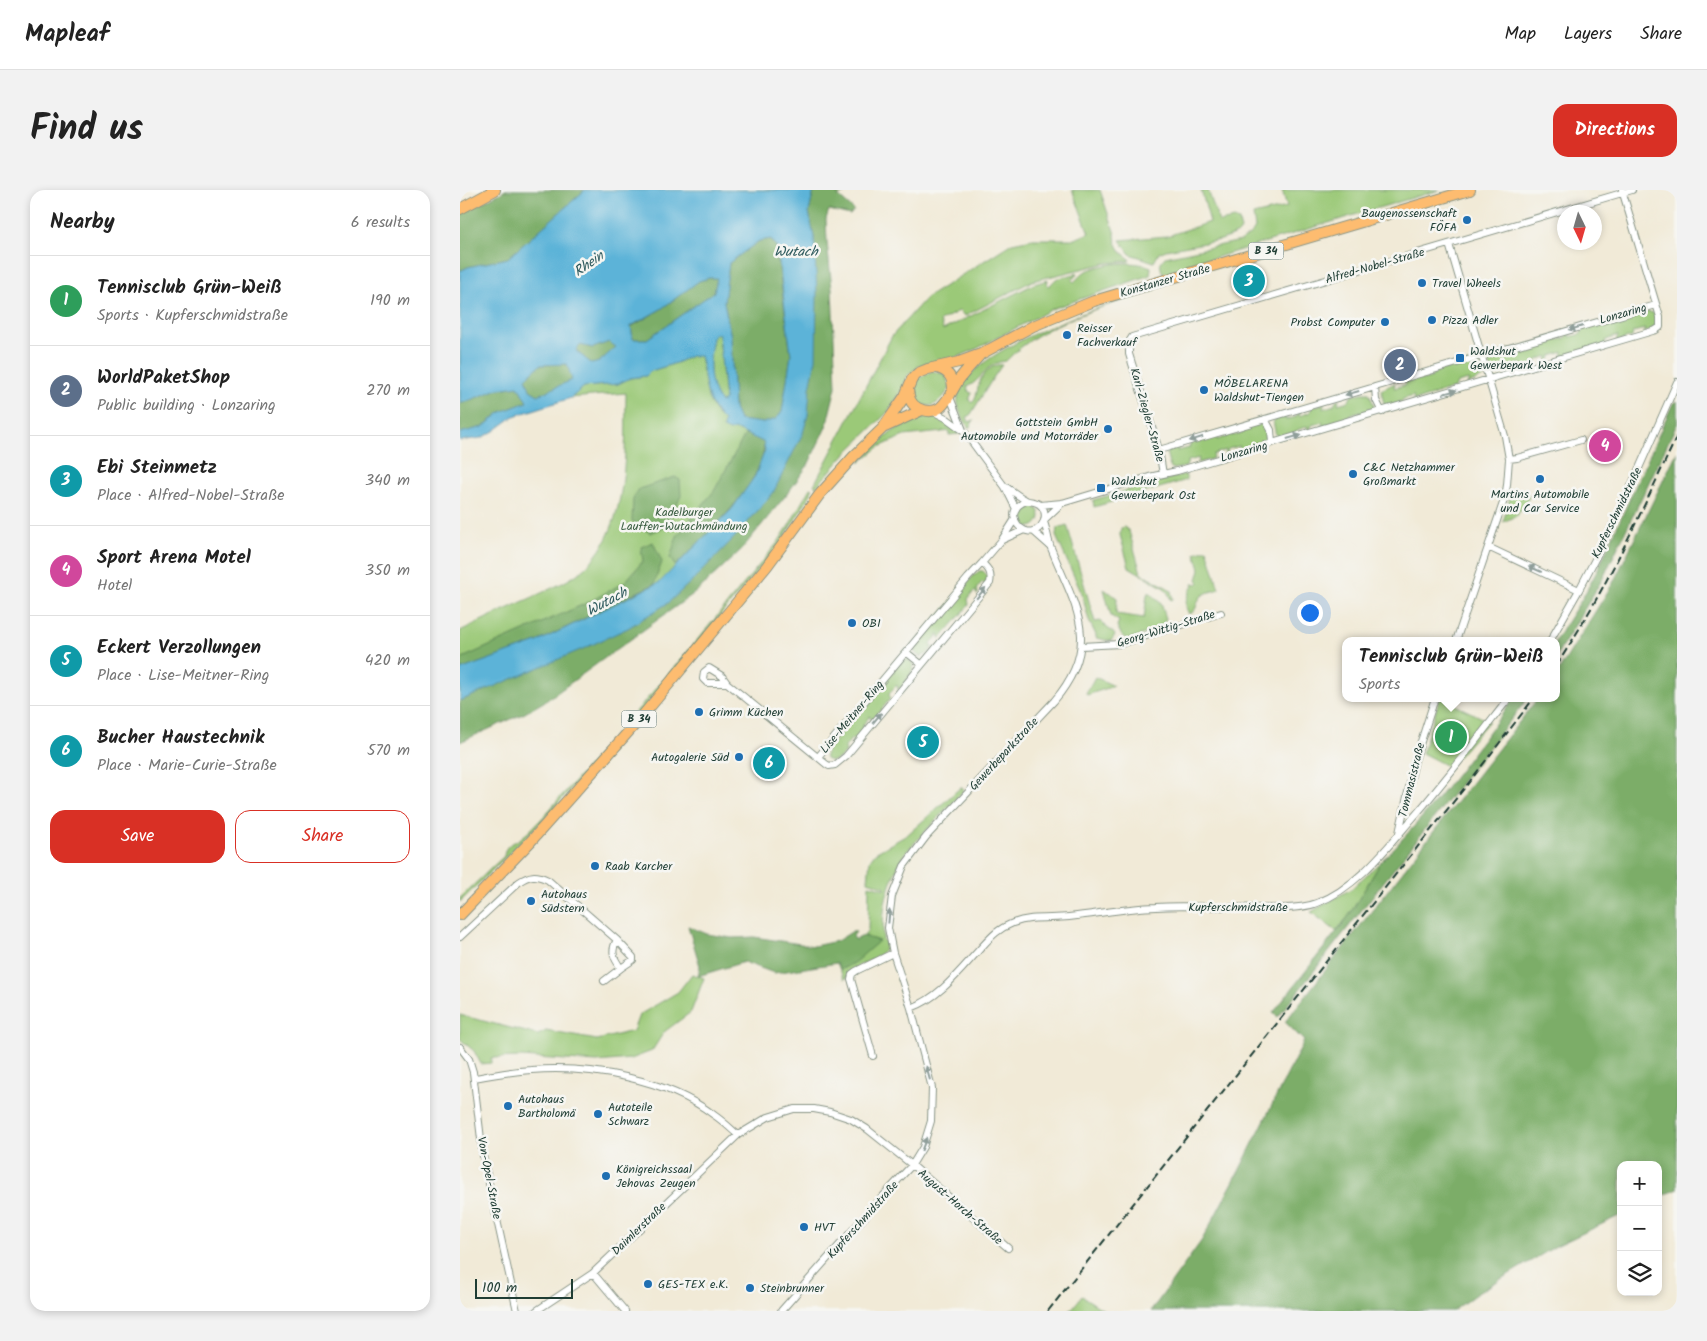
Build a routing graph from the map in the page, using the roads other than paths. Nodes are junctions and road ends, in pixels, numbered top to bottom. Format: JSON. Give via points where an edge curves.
{"nodes":[{"id":1,"x":495,"y":190,"type":"edge"},
{"id":2,"x":1470,"y":190,"type":"edge"},
{"id":3,"x":1632,"y":190,"type":"edge"},
{"id":4,"x":1622,"y":191,"type":"edge"},
{"id":5,"x":460,"y":209,"type":"edge"},
{"id":6,"x":1449,"y":244,"type":"junction"},
{"id":7,"x":1656,"y":305,"type":"junction"},
{"id":8,"x":1129,"y":342,"type":"joint"},
{"id":9,"x":981,"y":354,"type":"junction"},
{"id":10,"x":1482,"y":356,"type":"junction"},
{"id":11,"x":938,"y":368,"type":"junction"},
{"id":12,"x":1489,"y":381,"type":"junction"},
{"id":13,"x":1677,"y":382,"type":"edge"},
{"id":14,"x":1375,"y":387,"type":"junction"},
{"id":15,"x":908,"y":388,"type":"junction"},
{"id":16,"x":952,"y":393,"type":"junction"},
{"id":17,"x":926,"y":410,"type":"junction"},
{"id":18,"x":1382,"y":412,"type":"junction"},
{"id":19,"x":1265,"y":418,"type":"junction"},
{"id":20,"x":883,"y":428,"type":"junction"},
{"id":21,"x":962,"y":430,"type":"junction"},
{"id":22,"x":1581,"y":440,"type":"dead end"},
{"id":23,"x":1272,"y":443,"type":"junction"},
{"id":24,"x":1158,"y":450,"type":"junction"},
{"id":25,"x":1509,"y":459,"type":"junction"},
{"id":26,"x":1163,"y":474,"type":"junction"},
{"id":27,"x":1005,"y":487,"type":"junction"},
{"id":28,"x":1027,"y":501,"type":"junction"},
{"id":29,"x":1062,"y":503,"type":"junction"},
{"id":30,"x":1040,"y":505,"type":"junction"},
{"id":31,"x":1016,"y":509,"type":"junction"},
{"id":32,"x":1014,"y":519,"type":"junction"},
{"id":33,"x":1044,"y":520,"type":"junction"},
{"id":34,"x":1024,"y":530,"type":"junction"},
{"id":35,"x":1033,"y":531,"type":"junction"},
{"id":36,"x":1001,"y":541,"type":"junction"},
{"id":37,"x":1050,"y":546,"type":"junction"},
{"id":38,"x":1488,"y":547,"type":"junction"},
{"id":39,"x":982,"y":563,"type":"junction"},
{"id":40,"x":1579,"y":590,"type":"junction"},
{"id":41,"x":1221,"y":613,"type":"dead end"},
{"id":42,"x":1457,"y":637,"type":"edge"},
{"id":43,"x":1552,"y":637,"type":"edge"},
{"id":44,"x":1081,"y":646,"type":"junction"},
{"id":45,"x":906,"y":652,"type":"junction"},
{"id":46,"x":921,"y":664,"type":"junction"},
{"id":47,"x":727,"y":683,"type":"dead end"},
{"id":48,"x":1435,"y":702,"type":"edge"},
{"id":49,"x":1506,"y":702,"type":"edge"},
{"id":50,"x":818,"y":757,"type":"junction"},
{"id":51,"x":1399,"y":834,"type":"junction"},
{"id":52,"x":460,"y":914,"type":"edge"},
{"id":53,"x":460,"y":936,"type":"edge"},
{"id":54,"x":617,"y":940,"type":"junction"},
{"id":55,"x":893,"y":953,"type":"junction"},
{"id":56,"x":622,"y":968,"type":"junction"},
{"id":57,"x":604,"y":981,"type":"dead end"},
{"id":58,"x":910,"y":1008,"type":"junction"},
{"id":59,"x":460,"y":1047,"type":"edge"},
{"id":60,"x":873,"y":1056,"type":"dead end"},
{"id":61,"x":474,"y":1078,"type":"junction"},
{"id":62,"x":931,"y":1121,"type":"joint"},
{"id":63,"x":738,"y":1135,"type":"junction"},
{"id":64,"x":912,"y":1165,"type":"junction"},
{"id":65,"x":1008,"y":1248,"type":"dead end"},
{"id":66,"x":593,"y":1273,"type":"junction"},
{"id":67,"x":517,"y":1311,"type":"edge"},
{"id":68,"x":536,"y":1311,"type":"edge"},
{"id":69,"x":625,"y":1311,"type":"edge"},
{"id":70,"x":781,"y":1311,"type":"edge"}],
"edges":[{"from":1,"to":5,"type":"main road"},
{"from":2,"to":9,"type":"main road","name":"Konstanzer Straße","number":"B 34","via":[[1094,301],[1032,326]]},
{"from":3,"to":4,"type":"street","name":"Alfred-Nobel-Straße"},
{"from":4,"to":6,"type":"street","name":"Alfred-Nobel-Straße"},
{"from":4,"to":7,"type":"street"},
{"from":6,"to":8,"type":"street","name":"Alfred-Nobel-Straße","via":[[1138,335]]},
{"from":6,"to":10,"type":"street"},
{"from":7,"to":10,"type":"street","name":"Lonzaring","one_way":true},
{"from":7,"to":12,"type":"street","name":"Lonzaring","via":[[1660,317],[1660,327],[1656,330]]},
{"from":8,"to":24,"type":"street","name":"Karl-Ziegler-Straße","via":[[1129,354]]},
{"from":9,"to":11,"type":"main road","name":"Konstanzer Straße","number":"B 34"},
{"from":9,"to":16,"type":"main road","name":"Konstanzer Straße","number":"B 34","via":[[963,374]]},
{"from":10,"to":12,"type":"street"},
{"from":10,"to":14,"type":"street","name":"Lonzaring"},
{"from":11,"to":15,"type":"main road","name":"Konstanzer Straße","number":"B 34","via":[[918,373]]},
{"from":11,"to":16,"type":"main road","via":[[949,375]]},
{"from":18,"to":12,"type":"street","name":"Lonzaring","one_way":true},
{"from":12,"to":25,"type":"street"},
{"from":13,"to":40,"type":"street","name":"Kupferschmidstraße","via":[[1621,509]]},
{"from":14,"to":18,"type":"street","via":[[1376,400]]},
{"from":14,"to":19,"type":"street","name":"Lonzaring","one_way":true},
{"from":15,"to":17,"type":"main road","via":[[914,405]]},
{"from":15,"to":20,"type":"main road","number":"B 34"},
{"from":16,"to":17,"type":"main road","name":"Konstanzer Straße","number":"B 34","via":[[940,408]]},
{"from":16,"to":21,"type":"street"},
{"from":17,"to":20,"type":"main road","number":"B 34"},
{"from":17,"to":21,"type":"street","via":[[946,418]]},
{"from":23,"to":18,"type":"street","name":"Lonzaring","one_way":true},
{"from":19,"to":23,"type":"street","via":[[1272,430]]},
{"from":19,"to":24,"type":"street","name":"Lonzaring","one_way":true},
{"from":20,"to":52,"type":"main road","number":"B 34","via":[[820,494],[786,542],[638,720],[531,841]]},
{"from":21,"to":27,"type":"street"},
{"from":22,"to":25,"type":"street"},
{"from":23,"to":26,"type":"street","name":"Lonzaring"},
{"from":24,"to":26,"type":"street","name":"Karl-Ziegler-Straße"},
{"from":25,"to":38,"type":"street","via":[[1505,497]]},
{"from":26,"to":29,"type":"street","name":"Karl-Ziegler-Straße"},
{"from":27,"to":28,"type":"street"},
{"from":27,"to":31,"type":"street"},
{"from":28,"to":30,"type":"street"},
{"from":28,"to":31,"type":"street"},
{"from":29,"to":30,"type":"street","name":"Karl-Ziegler-Straße"},
{"from":29,"to":33,"type":"street","name":"Karl-Ziegler-Straße"},
{"from":30,"to":33,"type":"street","name":"Gewerbeparkstraße"},
{"from":31,"to":32,"type":"street"},
{"from":32,"to":34,"type":"street"},
{"from":32,"to":36,"type":"street","name":"Lise-Meitner-Ring"},
{"from":33,"to":35,"type":"street"},
{"from":33,"to":37,"type":"street","name":"Gewerbeparkstraße"},
{"from":34,"to":35,"type":"street"},
{"from":34,"to":36,"type":"street","name":"Lise-Meitner-Ring"},
{"from":35,"to":37,"type":"street","name":"Gewerbeparkstraße"},
{"from":36,"to":39,"type":"street","name":"Lise-Meitner-Ring"},
{"from":37,"to":44,"type":"street","name":"Gewerbeparkstraße","via":[[1075,602]]},
{"from":40,"to":38,"type":"street","one_way":true},
{"from":38,"to":42,"type":"street"},
{"from":39,"to":45,"type":"street","name":"Lise-Meitner-Ring"},
{"from":46,"to":39,"type":"street","name":"Lise-Meitner-Ring","one_way":true,"via":[[990,583],[988,569]]},
{"from":40,"to":43,"type":"street","name":"Kupferschmidstraße"},
{"from":41,"to":44,"type":"street","name":"Georg-Wittig-Straße","via":[[1120,644]]},
{"from":55,"to":44,"type":"street","name":"Gewerbeparkstraße","one_way":true,"via":[[888,928],[889,912],[904,866],[926,837],[1064,689],[1072,676]]},
{"from":45,"to":46,"type":"street"},
{"from":45,"to":50,"type":"street","name":"Lise-Meitner-Ring"},
{"from":50,"to":46,"type":"street","name":"Lise-Meitner-Ring","one_way":true,"via":[[829,766],[836,765],[846,756]]},
{"from":47,"to":50,"type":"street"},
{"from":48,"to":51,"type":"street","name":"Tommasistraße","via":[[1415,760]]},
{"from":49,"to":51,"type":"street","name":"Kupferschmidstraße"},
{"from":51,"to":58,"type":"street","name":"Kupferschmidstraße","via":[[1373,864],[1348,885],[1315,904],[1286,908],[1123,909],[1014,922],[997,930],[950,982],[928,1000]]},
{"from":53,"to":54,"type":"street","via":[[519,882],[534,875],[548,880]]},
{"from":54,"to":56,"type":"street","via":[[613,957]]},
{"from":54,"to":56,"type":"street","via":[[633,957]]},
{"from":55,"to":58,"type":"street","name":"Gewerbeparkstraße"},
{"from":55,"to":60,"type":"street","via":[[856,971],[851,978]]},
{"from":56,"to":57,"type":"street"},
{"from":62,"to":58,"type":"street","name":"Gewerbeparkstraße","one_way":true,"via":[[932,1088]]},
{"from":59,"to":61,"type":"street","name":"Von-Opel-Straße","via":[[469,1058]]},
{"from":61,"to":63,"type":"street","via":[[577,1069],[618,1075],[678,1094],[713,1114]]},
{"from":61,"to":67,"type":"street","name":"Von-Opel-Straße","via":[[484,1156]]},
{"from":64,"to":62,"type":"street","name":"Kupferschmidstraße","one_way":true,"via":[[924,1147]]},
{"from":63,"to":64,"type":"street","name":"Daimlerstraße","via":[[768,1117],[794,1109],[814,1109],[851,1119]]},
{"from":63,"to":66,"type":"street","name":"Daimlerstraße"},
{"from":64,"to":65,"type":"street","name":"August-Horch-Straße"},
{"from":64,"to":70,"type":"street","name":"Kupferschmidstraße"},
{"from":66,"to":68,"type":"street","name":"Daimlerstraße"},
{"from":66,"to":69,"type":"street"}]}
